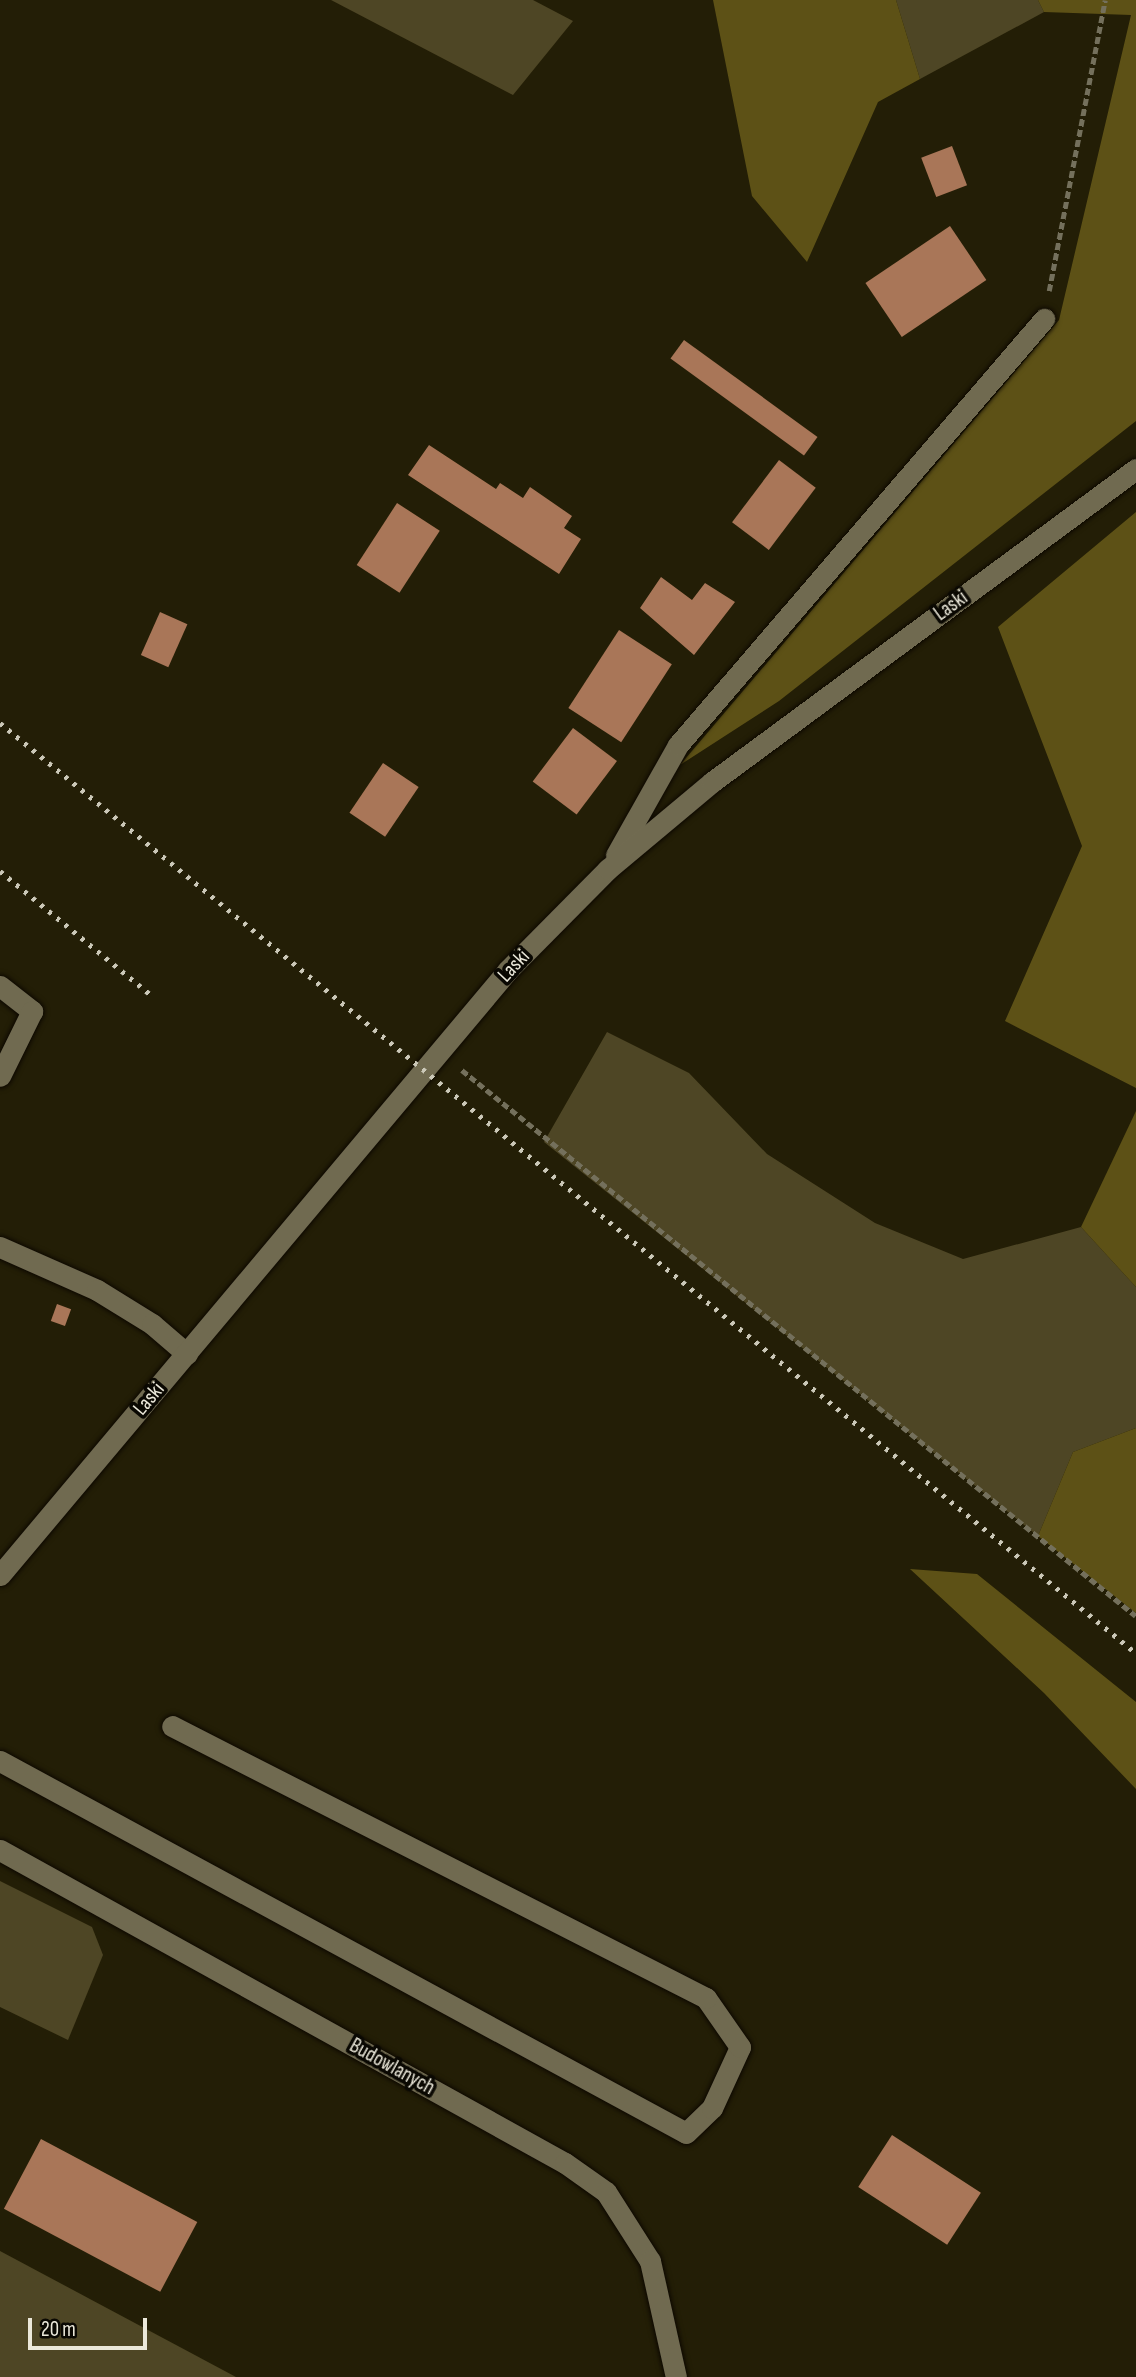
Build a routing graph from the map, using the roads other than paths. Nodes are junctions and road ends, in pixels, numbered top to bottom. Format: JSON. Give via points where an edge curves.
{"nodes":[{"id":1,"x":1044,"y":319,"type":"road end"},
{"id":2,"x":1136,"y":469,"type":"edge"},
{"id":3,"x":608,"y":869,"type":"junction"},
{"id":4,"x":0,"y":986,"type":"edge"},
{"id":5,"x":0,"y":1076,"type":"edge"},
{"id":6,"x":0,"y":1247,"type":"edge"},
{"id":7,"x":187,"y":1354,"type":"junction"},
{"id":8,"x":0,"y":1575,"type":"edge"},
{"id":9,"x":172,"y":1726,"type":"dead end"},
{"id":10,"x":0,"y":1761,"type":"edge"},
{"id":11,"x":0,"y":1850,"type":"edge"},
{"id":12,"x":676,"y":2377,"type":"edge"}],
"edges":[{"from":1,"to":3,"type":"street","via":[[678,745]]},
{"from":2,"to":3,"type":"street","name":"Laski","via":[[712,782]]},
{"from":3,"to":7,"type":"street","name":"Laski","via":[[508,970]]},
{"from":4,"to":5,"type":"street","via":[[32,1012]]},
{"from":6,"to":7,"type":"street","via":[[97,1290],[152,1324]]},
{"from":7,"to":8,"type":"street","name":"Laski"},
{"from":9,"to":10,"type":"street","via":[[706,1998],[740,2047],[712,2108],[686,2133]]},
{"from":11,"to":12,"type":"street","name":"Budowlanych","via":[[565,2163],[606,2192],[650,2261]]}]}
